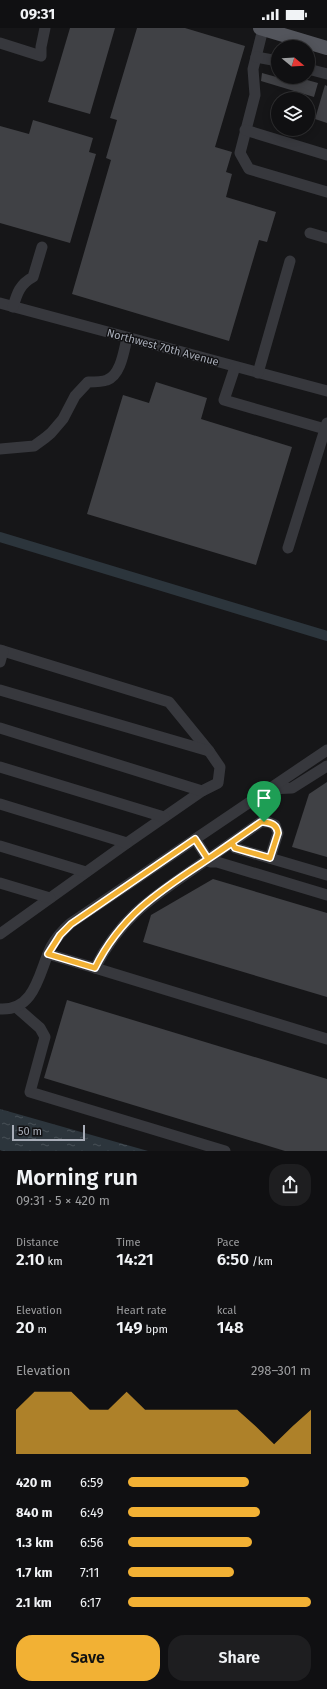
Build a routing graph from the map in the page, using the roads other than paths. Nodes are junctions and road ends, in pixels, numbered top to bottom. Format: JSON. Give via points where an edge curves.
{"nodes":[{"id":1,"x":44,"y":28,"type":"edge"},
{"id":2,"x":262,"y":28,"type":"edge"},
{"id":3,"x":0,"y":43,"type":"edge"},
{"id":4,"x":327,"y":48,"type":"edge"},
{"id":5,"x":256,"y":57,"type":"junction"},
{"id":6,"x":271,"y":60,"type":"edge"},
{"id":7,"x":315,"y":71,"type":"edge"},
{"id":8,"x":327,"y":74,"type":"edge"},
{"id":9,"x":245,"y":130,"type":"junction"},
{"id":10,"x":327,"y":155,"type":"edge"},
{"id":11,"x":327,"y":192,"type":"edge"},
{"id":12,"x":310,"y":233,"type":"dead end"},
{"id":13,"x":327,"y":238,"type":"edge"},
{"id":14,"x":42,"y":247,"type":"dead end"},
{"id":15,"x":290,"y":261,"type":"dead end"},
{"id":16,"x":0,"y":303,"type":"edge"},
{"id":17,"x":13,"y":307,"type":"junction"},
{"id":18,"x":127,"y":338,"type":"junction"},
{"id":19,"x":235,"y":367,"type":"junction"},
{"id":20,"x":258,"y":372,"type":"junction"},
{"id":21,"x":327,"y":391,"type":"edge"},
{"id":22,"x":326,"y":426,"type":"edge"},
{"id":23,"x":0,"y":449,"type":"edge"},
{"id":24,"x":288,"y":548,"type":"dead end"},
{"id":25,"x":1,"y":654,"type":"edge"},
{"id":26,"x":0,"y":690,"type":"edge"},
{"id":27,"x":0,"y":728,"type":"edge"},
{"id":28,"x":327,"y":750,"type":"edge"},
{"id":29,"x":210,"y":751,"type":"junction"},
{"id":30,"x":327,"y":766,"type":"edge"},
{"id":31,"x":0,"y":767,"type":"edge"},
{"id":32,"x":269,"y":789,"type":"junction"},
{"id":33,"x":202,"y":791,"type":"junction"},
{"id":34,"x":0,"y":804,"type":"edge"},
{"id":35,"x":164,"y":817,"type":"junction"},
{"id":36,"x":195,"y":839,"type":"junction"},
{"id":37,"x":127,"y":843,"type":"junction"},
{"id":38,"x":232,"y":843,"type":"junction"},
{"id":39,"x":0,"y":846,"type":"edge"},
{"id":40,"x":270,"y":858,"type":"junction"},
{"id":41,"x":208,"y":859,"type":"junction"},
{"id":42,"x":86,"y":872,"type":"junction"},
{"id":43,"x":327,"y":875,"type":"edge"},
{"id":44,"x":0,"y":883,"type":"edge"},
{"id":45,"x":327,"y":896,"type":"edge"},
{"id":46,"x":50,"y":898,"type":"junction"},
{"id":47,"x":5,"y":926,"type":"edge"},
{"id":48,"x":0,"y":934,"type":"edge"},
{"id":49,"x":48,"y":954,"type":"junction"},
{"id":50,"x":95,"y":968,"type":"junction"},
{"id":51,"x":16,"y":1007,"type":"junction"},
{"id":52,"x":0,"y":1009,"type":"edge"},
{"id":53,"x":327,"y":1039,"type":"edge"},
{"id":54,"x":225,"y":1151,"type":"edge"}],
"edges":[{"from":1,"to":3,"type":"street","via":[[41,56]]},
{"from":2,"to":4,"type":"main road"},
{"from":2,"to":5,"type":"street"},
{"from":5,"to":6,"type":"street"},
{"from":5,"to":9,"type":"street","via":[[253,69],[255,95]]},
{"from":7,"to":8,"type":"street"},
{"from":9,"to":10,"type":"street"},
{"from":9,"to":11,"type":"street","via":[[240,153],[248,168]]},
{"from":12,"to":13,"type":"street"},
{"from":14,"to":17,"type":"street","via":[[33,277],[18,291]]},
{"from":15,"to":20,"type":"street"},
{"from":16,"to":17,"type":"street","name":"Northwest 70th Avenue"},
{"from":17,"to":18,"type":"street","name":"Northwest 70th Avenue"},
{"from":18,"to":19,"type":"street","name":"Northwest 70th Avenue"},
{"from":18,"to":23,"type":"street","via":[[114,376],[106,381],[88,382],[75,396],[52,433],[34,446]]},
{"from":19,"to":20,"type":"street","name":"Northwest 70th Avenue"},
{"from":19,"to":22,"type":"street","via":[[224,400]]},
{"from":20,"to":21,"type":"street","name":"Northwest 70th Avenue"},
{"from":22,"to":24,"type":"street"},
{"from":25,"to":29,"type":"street","via":[[169,702]]},
{"from":26,"to":29,"type":"street"},
{"from":27,"to":33,"type":"street"},
{"from":28,"to":32,"type":"street"},
{"from":29,"to":33,"type":"street","via":[[220,767],[218,783]]},
{"from":30,"to":32,"type":"street","via":[[292,788]]},
{"from":31,"to":35,"type":"street"},
{"from":32,"to":36,"type":"street"},
{"from":33,"to":35,"type":"street"},
{"from":34,"to":37,"type":"street"},
{"from":35,"to":37,"type":"street"},
{"from":36,"to":41,"type":"street"},
{"from":36,"to":49,"type":"street","via":[[71,924],[60,935]]},
{"from":37,"to":42,"type":"street"},
{"from":38,"to":40,"type":"street","via":[[235,848]]},
{"from":38,"to":40,"type":"street","via":[[261,822],[272,824],[278,829],[278,833]]},
{"from":38,"to":41,"type":"street"},
{"from":39,"to":42,"type":"street"},
{"from":40,"to":43,"type":"street"},
{"from":41,"to":45,"type":"street","via":[[210,862],[218,862]]},
{"from":41,"to":50,"type":"street","via":[[135,911],[113,936]]},
{"from":42,"to":46,"type":"street"},
{"from":44,"to":46,"type":"street"},
{"from":46,"to":47,"type":"street"},
{"from":47,"to":48,"type":"street"},
{"from":49,"to":50,"type":"street"},
{"from":49,"to":51,"type":"street","via":[[36,985]]},
{"from":50,"to":53,"type":"street"},
{"from":51,"to":52,"type":"street"},
{"from":51,"to":54,"type":"street","via":[[40,1028],[45,1037],[30,1092]]}]}
